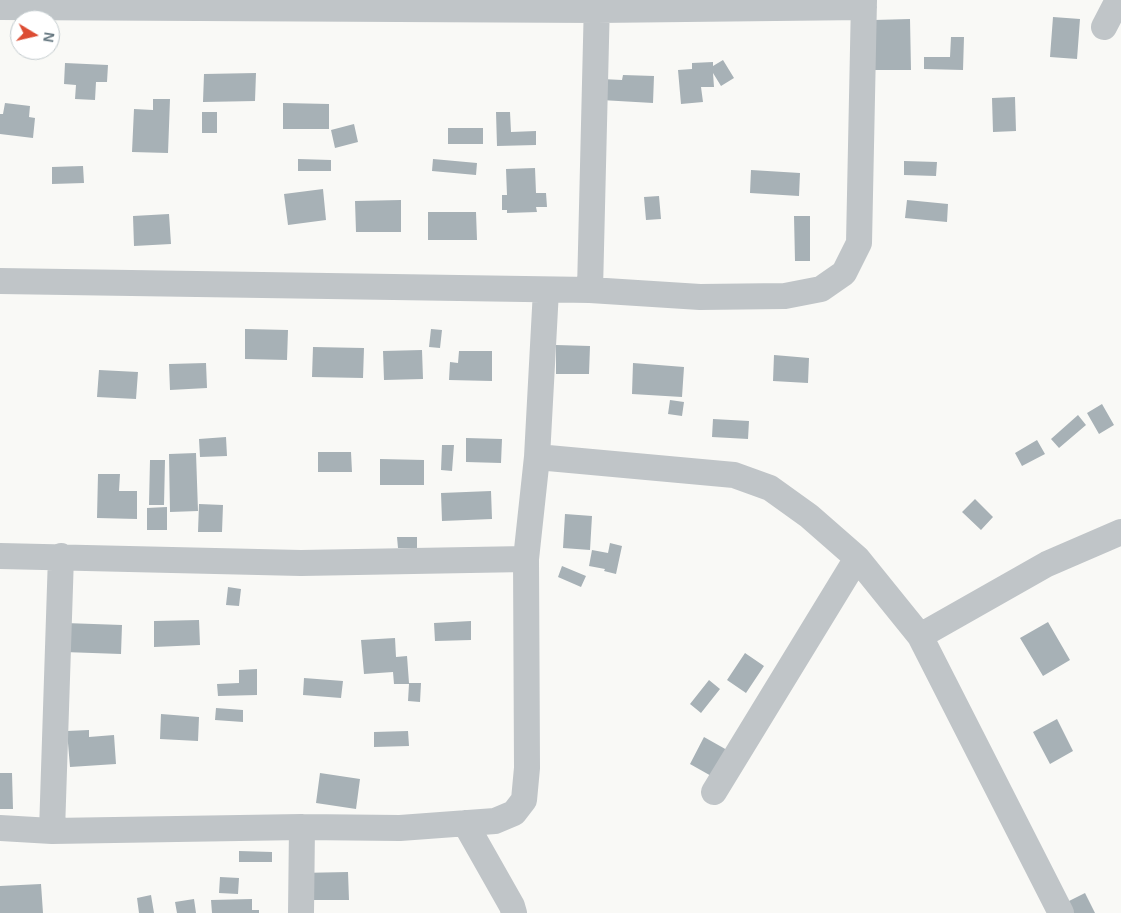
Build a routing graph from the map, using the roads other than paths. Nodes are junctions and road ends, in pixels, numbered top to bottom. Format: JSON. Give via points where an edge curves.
{"nodes":[{"id":1,"x":1118,"y":0,"type":"edge"},
{"id":2,"x":864,"y":3,"type":"edge"},
{"id":3,"x":597,"y":5,"type":"edge"},
{"id":4,"x":0,"y":8,"type":"edge"},
{"id":5,"x":1104,"y":27,"type":"dead end"},
{"id":6,"x":0,"y":281,"type":"edge"},
{"id":7,"x":546,"y":290,"type":"junction"},
{"id":8,"x":590,"y":290,"type":"junction"},
{"id":9,"x":537,"y":457,"type":"junction"},
{"id":10,"x":1121,"y":532,"type":"edge"},
{"id":11,"x":0,"y":556,"type":"edge"},
{"id":12,"x":61,"y":556,"type":"junction"},
{"id":13,"x":857,"y":558,"type":"junction"},
{"id":14,"x":526,"y":559,"type":"junction"},
{"id":15,"x":920,"y":636,"type":"junction"},
{"id":16,"x":714,"y":792,"type":"dead end"},
{"id":17,"x":465,"y":824,"type":"junction"},
{"id":18,"x":302,"y":827,"type":"junction"},
{"id":19,"x":0,"y":828,"type":"edge"},
{"id":20,"x":52,"y":830,"type":"junction"},
{"id":21,"x":301,"y":913,"type":"edge"},
{"id":22,"x":514,"y":913,"type":"edge"},
{"id":23,"x":1061,"y":913,"type":"edge"}],
"edges":[{"from":1,"to":5,"type":"street"},
{"from":2,"to":3,"type":"street"},
{"from":2,"to":8,"type":"street","via":[[859,243],[844,273],[821,288],[785,296],[700,297]]},
{"from":3,"to":4,"type":"street"},
{"from":3,"to":8,"type":"street"},
{"from":6,"to":7,"type":"street"},
{"from":7,"to":8,"type":"street"},
{"from":7,"to":9,"type":"street"},
{"from":9,"to":13,"type":"street","via":[[734,474],[770,488],[809,516]]},
{"from":9,"to":14,"type":"street"},
{"from":10,"to":15,"type":"street","via":[[1047,564]]},
{"from":11,"to":12,"type":"street"},
{"from":12,"to":14,"type":"street","via":[[301,563]]},
{"from":12,"to":20,"type":"street"},
{"from":13,"to":15,"type":"street"},
{"from":13,"to":16,"type":"street"},
{"from":14,"to":17,"type":"street","via":[[527,768],[524,800],[514,813],[495,821]]},
{"from":15,"to":23,"type":"street"},
{"from":17,"to":18,"type":"street","via":[[400,828]]},
{"from":17,"to":22,"type":"street"},
{"from":18,"to":20,"type":"street"},
{"from":18,"to":21,"type":"street"},
{"from":19,"to":20,"type":"street"}]}
